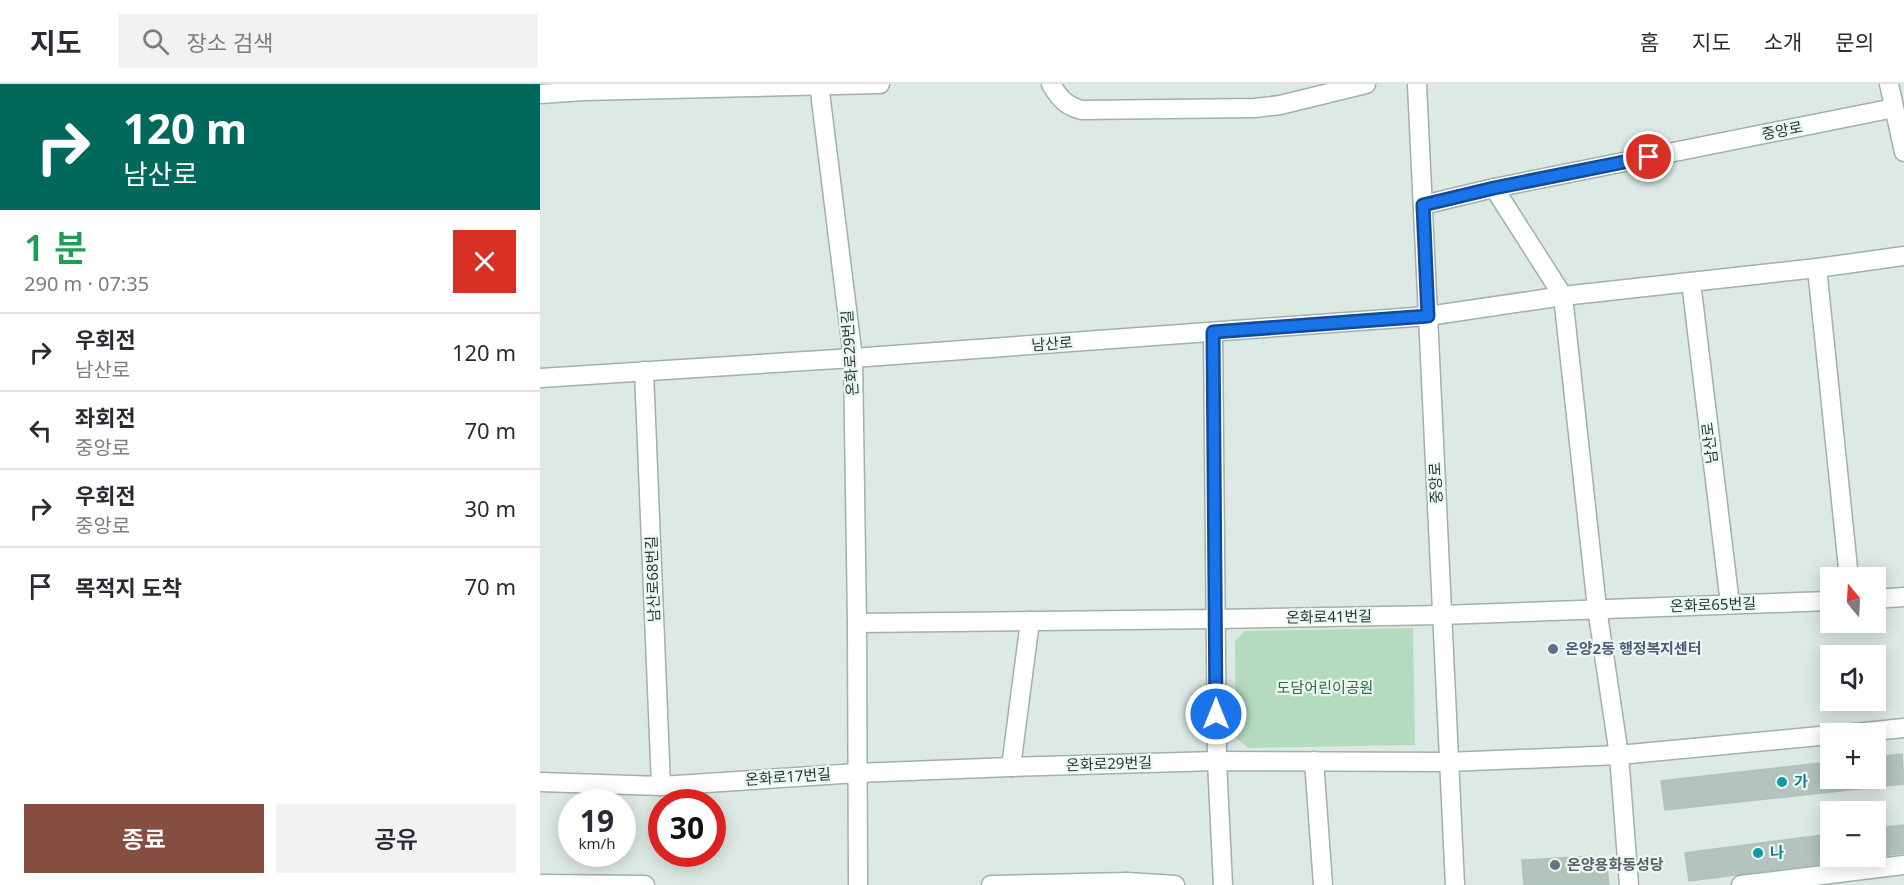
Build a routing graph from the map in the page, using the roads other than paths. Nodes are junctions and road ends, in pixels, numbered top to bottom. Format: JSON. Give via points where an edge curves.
{"nodes":[{"id":1,"x":880,"y":84,"type":"edge"},
{"id":2,"x":1051,"y":84,"type":"edge"},
{"id":3,"x":1366,"y":84,"type":"edge"},
{"id":4,"x":1417,"y":84,"type":"edge"},
{"id":5,"x":1889,"y":84,"type":"edge"},
{"id":6,"x":819,"y":85,"type":"edge"},
{"id":7,"x":540,"y":94,"type":"edge"},
{"id":8,"x":1894,"y":108,"type":"junction"},
{"id":9,"x":1904,"y":152,"type":"edge"},
{"id":10,"x":1494,"y":188,"type":"junction"},
{"id":11,"x":1423,"y":205,"type":"junction"},
{"id":12,"x":1904,"y":256,"type":"edge"},
{"id":13,"x":1817,"y":268,"type":"junction"},
{"id":14,"x":1691,"y":282,"type":"junction"},
{"id":15,"x":1563,"y":296,"type":"junction"},
{"id":16,"x":1428,"y":316,"type":"junction"},
{"id":17,"x":1213,"y":332,"type":"junction"},
{"id":18,"x":853,"y":358,"type":"junction"},
{"id":19,"x":644,"y":371,"type":"junction"},
{"id":20,"x":540,"y":378,"type":"edge"},
{"id":21,"x":1848,"y":567,"type":"edge"},
{"id":22,"x":1904,"y":597,"type":"edge"},
{"id":23,"x":1886,"y":598,"type":"edge"},
{"id":24,"x":1820,"y":601,"type":"edge"},
{"id":25,"x":1730,"y":604,"type":"junction"},
{"id":26,"x":1597,"y":608,"type":"junction"},
{"id":27,"x":1442,"y":615,"type":"junction"},
{"id":28,"x":1216,"y":619,"type":"junction"},
{"id":29,"x":1030,"y":621,"type":"junction"},
{"id":30,"x":857,"y":623,"type":"junction"},
{"id":31,"x":1904,"y":728,"type":"edge"},
{"id":32,"x":1886,"y":730,"type":"edge"},
{"id":33,"x":1820,"y":736,"type":"edge"},
{"id":34,"x":1619,"y":755,"type":"junction"},
{"id":35,"x":1216,"y":761,"type":"junction"},
{"id":36,"x":1314,"y":761,"type":"junction"},
{"id":37,"x":1448,"y":762,"type":"junction"},
{"id":38,"x":1011,"y":767,"type":"junction"},
{"id":39,"x":857,"y":773,"type":"junction"},
{"id":40,"x":540,"y":782,"type":"edge"},
{"id":41,"x":661,"y":786,"type":"junction"},
{"id":42,"x":1904,"y":865,"type":"edge"},
{"id":43,"x":540,"y":884,"type":"edge"},
{"id":44,"x":1127,"y":884,"type":"edge"},
{"id":45,"x":645,"y":885,"type":"edge"},
{"id":46,"x":858,"y":885,"type":"edge"},
{"id":47,"x":991,"y":885,"type":"edge"},
{"id":48,"x":1175,"y":885,"type":"edge"},
{"id":49,"x":1223,"y":885,"type":"edge"},
{"id":50,"x":1323,"y":885,"type":"edge"},
{"id":51,"x":1455,"y":885,"type":"edge"},
{"id":52,"x":1629,"y":885,"type":"edge"},
{"id":53,"x":1741,"y":885,"type":"edge"}],
"edges":[{"from":1,"to":6,"type":"street"},
{"from":2,"to":3,"type":"street","via":[[1060,100],[1081,110],[1263,107]]},
{"from":4,"to":11,"type":"street","name":"중앙로"},
{"from":5,"to":8,"type":"street"},
{"from":6,"to":7,"type":"street"},
{"from":6,"to":18,"type":"street","name":"온화로29번길"},
{"from":8,"to":9,"type":"street"},
{"from":8,"to":10,"type":"street","name":"중앙로"},
{"from":10,"to":11,"type":"street","name":"중앙로"},
{"from":10,"to":15,"type":"street"},
{"from":11,"to":16,"type":"street","name":"중앙로"},
{"from":12,"to":13,"type":"street","name":"남산로"},
{"from":13,"to":14,"type":"street","name":"남산로"},
{"from":13,"to":21,"type":"street"},
{"from":14,"to":15,"type":"street","name":"남산로"},
{"from":14,"to":25,"type":"street","name":"남산로"},
{"from":15,"to":16,"type":"street","name":"남산로"},
{"from":15,"to":26,"type":"street"},
{"from":16,"to":17,"type":"street","name":"남산로"},
{"from":16,"to":27,"type":"street","name":"중앙로"},
{"from":17,"to":18,"type":"street","name":"남산로"},
{"from":17,"to":28,"type":"street"},
{"from":18,"to":19,"type":"street","name":"남산로"},
{"from":18,"to":30,"type":"street","name":"온화로29번길"},
{"from":19,"to":20,"type":"street","name":"남산로"},
{"from":19,"to":41,"type":"street","name":"남산로68번길"},
{"from":22,"to":23,"type":"street"},
{"from":24,"to":25,"type":"street","name":"온화로65번길"},
{"from":25,"to":26,"type":"street","name":"온화로65번길"},
{"from":26,"to":27,"type":"street","name":"온화로65번길"},
{"from":26,"to":34,"type":"street"},
{"from":27,"to":28,"type":"street","name":"온화로41번길"},
{"from":27,"to":37,"type":"street","name":"중앙로"},
{"from":28,"to":29,"type":"street"},
{"from":28,"to":35,"type":"street"},
{"from":29,"to":30,"type":"street"},
{"from":29,"to":38,"type":"street"},
{"from":30,"to":39,"type":"street","name":"온화로29번길"},
{"from":31,"to":32,"type":"street"},
{"from":33,"to":34,"type":"street"},
{"from":34,"to":37,"type":"street"},
{"from":34,"to":52,"type":"street"},
{"from":35,"to":36,"type":"street"},
{"from":35,"to":38,"type":"street","name":"온화로29번길"},
{"from":35,"to":49,"type":"street"},
{"from":36,"to":37,"type":"street"},
{"from":36,"to":50,"type":"street"},
{"from":37,"to":51,"type":"street","name":"중앙로"},
{"from":38,"to":39,"type":"street","name":"온화로29번길"},
{"from":39,"to":41,"type":"street","name":"온화로17번길"},
{"from":39,"to":46,"type":"street","name":"온화로29번길"},
{"from":40,"to":41,"type":"street","name":"온화로17번길"},
{"from":42,"to":53,"type":"street"},
{"from":43,"to":45,"type":"street"},
{"from":44,"to":47,"type":"street"},
{"from":44,"to":48,"type":"street"}]}
